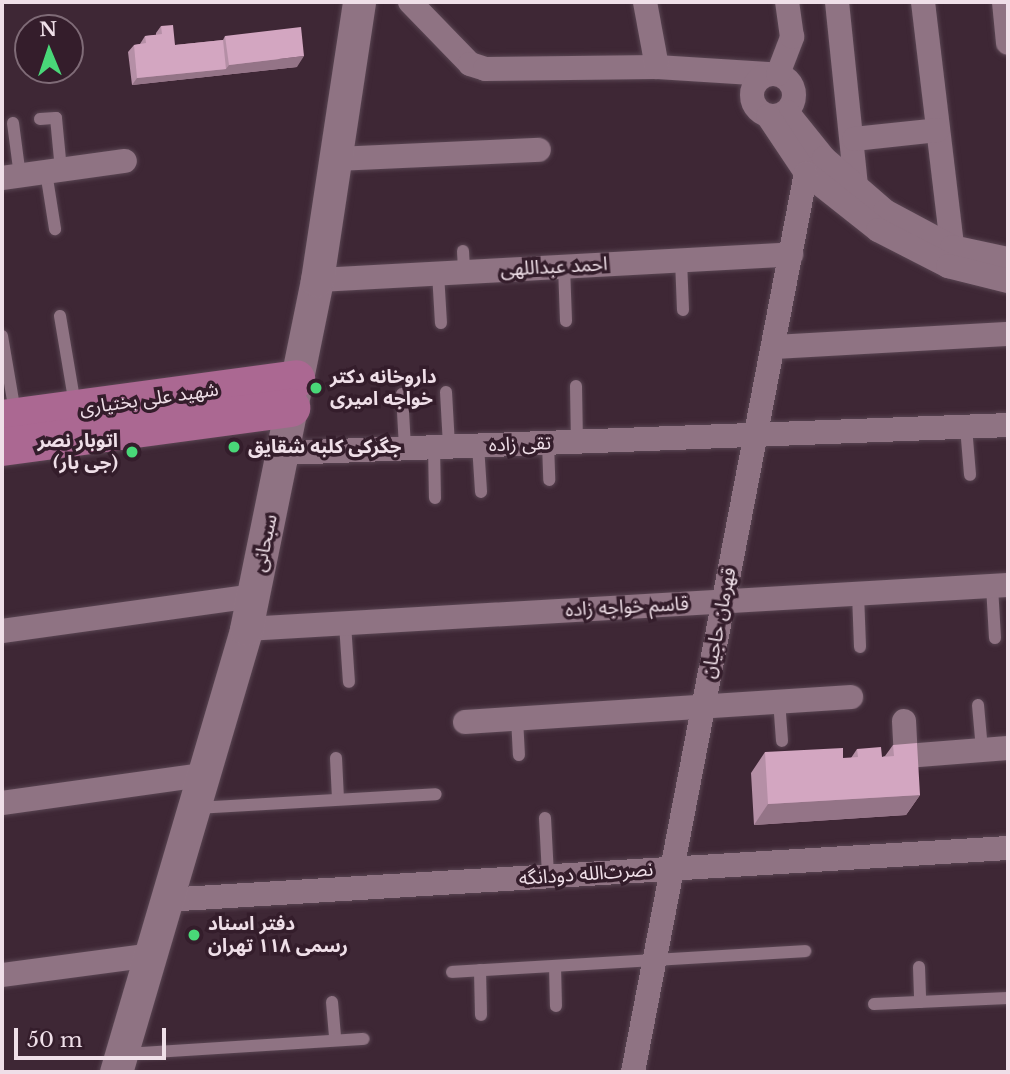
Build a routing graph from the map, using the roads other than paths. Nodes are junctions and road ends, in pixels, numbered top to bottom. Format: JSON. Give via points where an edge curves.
{"nodes":[{"id":1,"x":359,"y":2,"type":"edge"},
{"id":2,"x":410,"y":2,"type":"edge"},
{"id":3,"x":645,"y":2,"type":"edge"},
{"id":4,"x":787,"y":2,"type":"edge"},
{"id":5,"x":837,"y":2,"type":"edge"},
{"id":6,"x":923,"y":2,"type":"edge"},
{"id":7,"x":1004,"y":2,"type":"edge"},
{"id":8,"x":1008,"y":43,"type":"edge"},
{"id":9,"x":657,"y":67,"type":"junction"},
{"id":10,"x":773,"y":74,"type":"junction"},
{"id":11,"x":778,"y":114,"type":"junction"},
{"id":12,"x":40,"y":120,"type":"dead end"},
{"id":13,"x":13,"y":123,"type":"dead end"},
{"id":14,"x":938,"y":130,"type":"junction"},
{"id":15,"x":854,"y":139,"type":"junction"},
{"id":16,"x":539,"y":150,"type":"dead end"},
{"id":17,"x":337,"y":159,"type":"junction"},
{"id":18,"x":125,"y":161,"type":"dead end"},
{"id":19,"x":53,"y":171,"type":"junction"},
{"id":20,"x":806,"y":173,"type":"junction"},
{"id":21,"x":11,"y":177,"type":"edge"},
{"id":22,"x":855,"y":200,"type":"junction"},
{"id":23,"x":55,"y":229,"type":"dead end"},
{"id":24,"x":952,"y":247,"type":"junction"},
{"id":25,"x":791,"y":254,"type":"junction"},
{"id":26,"x":1008,"y":259,"type":"edge"},
{"id":27,"x":681,"y":260,"type":"junction"},
{"id":28,"x":564,"y":266,"type":"junction"},
{"id":29,"x":438,"y":273,"type":"junction"},
{"id":30,"x":317,"y":280,"type":"junction"},
{"id":31,"x":1008,"y":281,"type":"edge"},
{"id":32,"x":683,"y":310,"type":"dead end"},
{"id":33,"x":60,"y":316,"type":"dead end"},
{"id":34,"x":566,"y":321,"type":"dead end"},
{"id":35,"x":441,"y":323,"type":"dead end"},
{"id":36,"x":1008,"y":334,"type":"edge"},
{"id":37,"x":2,"y":337,"type":"edge"},
{"id":38,"x":772,"y":346,"type":"junction"},
{"id":39,"x":576,"y":386,"type":"dead end"},
{"id":40,"x":446,"y":392,"type":"dead end"},
{"id":41,"x":294,"y":394,"type":"junction"},
{"id":42,"x":402,"y":394,"type":"dead end"},
{"id":43,"x":76,"y":409,"type":"junction"},
{"id":44,"x":966,"y":427,"type":"junction"},
{"id":45,"x":6,"y":428,"type":"edge"},
{"id":46,"x":1008,"y":429,"type":"edge"},
{"id":47,"x":756,"y":435,"type":"junction"},
{"id":48,"x":577,"y":442,"type":"junction"},
{"id":49,"x":548,"y":443,"type":"junction"},
{"id":50,"x":478,"y":445,"type":"junction"},
{"id":51,"x":441,"y":447,"type":"junction"},
{"id":52,"x":405,"y":448,"type":"junction"},
{"id":53,"x":284,"y":453,"type":"junction"},
{"id":54,"x":970,"y":475,"type":"dead end"},
{"id":55,"x":549,"y":480,"type":"dead end"},
{"id":56,"x":481,"y":492,"type":"dead end"},
{"id":57,"x":435,"y":498,"type":"dead end"},
{"id":58,"x":1000,"y":586,"type":"edge"},
{"id":59,"x":858,"y":594,"type":"junction"},
{"id":60,"x":253,"y":596,"type":"junction"},
{"id":61,"x":723,"y":602,"type":"junction"},
{"id":62,"x":345,"y":624,"type":"junction"},
{"id":63,"x":246,"y":629,"type":"junction"},
{"id":64,"x":2,"y":631,"type":"edge"},
{"id":65,"x":995,"y":638,"type":"dead end"},
{"id":66,"x":860,"y":647,"type":"dead end"},
{"id":67,"x":349,"y":682,"type":"dead end"},
{"id":68,"x":851,"y":697,"type":"dead end"},
{"id":69,"x":779,"y":701,"type":"junction"},
{"id":70,"x":704,"y":705,"type":"junction"},
{"id":71,"x":978,"y":705,"type":"dead end"},
{"id":72,"x":517,"y":718,"type":"junction"},
{"id":73,"x":904,"y":721,"type":"dead end"},
{"id":74,"x":465,"y":722,"type":"dead end"},
{"id":75,"x":782,"y":741,"type":"dead end"},
{"id":76,"x":1008,"y":748,"type":"edge"},
{"id":77,"x":982,"y":750,"type":"junction"},
{"id":78,"x":519,"y":755,"type":"dead end"},
{"id":79,"x":336,"y":758,"type":"dead end"},
{"id":80,"x":201,"y":775,"type":"junction"},
{"id":81,"x":436,"y":794,"type":"dead end"},
{"id":82,"x":338,"y":799,"type":"junction"},
{"id":83,"x":2,"y":803,"type":"edge"},
{"id":84,"x":192,"y":808,"type":"junction"},
{"id":85,"x":545,"y":818,"type":"dead end"},
{"id":86,"x":1008,"y":848,"type":"edge"},
{"id":87,"x":672,"y":868,"type":"junction"},
{"id":88,"x":548,"y":876,"type":"junction"},
{"id":89,"x":164,"y":900,"type":"junction"},
{"id":90,"x":805,"y":951,"type":"dead end"},
{"id":91,"x":151,"y":955,"type":"junction"},
{"id":92,"x":654,"y":959,"type":"junction"},
{"id":93,"x":555,"y":966,"type":"junction"},
{"id":94,"x":919,"y":967,"type":"dead end"},
{"id":95,"x":480,"y":970,"type":"junction"},
{"id":96,"x":452,"y":972,"type":"dead end"},
{"id":97,"x":2,"y":975,"type":"edge"},
{"id":98,"x":1008,"y":998,"type":"edge"},
{"id":99,"x":332,"y":1002,"type":"dead end"},
{"id":100,"x":919,"y":1002,"type":"junction"},
{"id":101,"x":874,"y":1004,"type":"dead end"},
{"id":102,"x":556,"y":1006,"type":"dead end"},
{"id":103,"x":481,"y":1015,"type":"dead end"},
{"id":104,"x":364,"y":1039,"type":"dead end"},
{"id":105,"x":335,"y":1040,"type":"junction"},
{"id":106,"x":119,"y":1063,"type":"edge"},
{"id":107,"x":633,"y":1072,"type":"edge"}],
"edges":[{"from":1,"to":17,"type":"main road","name":"سبحانی"},
{"from":2,"to":9,"type":"street","via":[[477,68]]},
{"from":3,"to":9,"type":"street"},
{"from":4,"to":10,"type":"street","via":[[792,37]]},
{"from":5,"to":15,"type":"street"},
{"from":6,"to":14,"type":"street"},
{"from":7,"to":8,"type":"street"},
{"from":9,"to":10,"type":"street"},
{"from":10,"to":11,"type":"street","via":[[793,87],[794,101]]},
{"from":10,"to":11,"type":"street","via":[[756,82],[751,96],[756,109]]},
{"from":11,"to":20,"type":"street"},
{"from":11,"to":22,"type":"street","via":[[824,158]]},
{"from":12,"to":19,"type":"lane","via":[[55,118]]},
{"from":13,"to":21,"type":"lane"},
{"from":14,"to":15,"type":"street"},
{"from":14,"to":24,"type":"street"},
{"from":15,"to":22,"type":"street"},
{"from":16,"to":17,"type":"street"},
{"from":17,"to":30,"type":"main road","name":"سبحانی"},
{"from":18,"to":19,"type":"street"},
{"from":19,"to":21,"type":"street"},
{"from":19,"to":23,"type":"lane"},
{"from":20,"to":22,"type":"street"},
{"from":20,"to":25,"type":"street","name":"قهرمان حاجیان"},
{"from":22,"to":24,"type":"street"},
{"from":22,"to":31,"type":"street","via":[[927,258]]},
{"from":24,"to":26,"type":"street"},
{"from":25,"to":27,"type":"street","name":"احمد عبداللهی"},
{"from":25,"to":38,"type":"street","name":"قهرمان حاجیان"},
{"from":27,"to":28,"type":"street","name":"احمد عبداللهی"},
{"from":27,"to":32,"type":"lane"},
{"from":28,"to":29,"type":"street","name":"احمد عبداللهی","via":[[464,261]]},
{"from":28,"to":34,"type":"lane"},
{"from":29,"to":30,"type":"street","name":"احمد عبداللهی"},
{"from":29,"to":35,"type":"lane"},
{"from":30,"to":41,"type":"main road","name":"سبحانی"},
{"from":33,"to":43,"type":"lane"},
{"from":36,"to":38,"type":"street"},
{"from":37,"to":45,"type":"lane"},
{"from":38,"to":47,"type":"street","name":"قهرمان حاجیان"},
{"from":39,"to":48,"type":"lane"},
{"from":40,"to":51,"type":"lane"},
{"from":41,"to":43,"type":"main road","name":"شهید علی بختیاری"},
{"from":41,"to":45,"type":"main road","name":"شهید علی بختیاری"},
{"from":41,"to":53,"type":"main road","name":"سبحانی"},
{"from":42,"to":52,"type":"lane"},
{"from":43,"to":45,"type":"main road","name":"شهید علی بختیاری"},
{"from":44,"to":46,"type":"street","name":"تقی زاده"},
{"from":44,"to":47,"type":"street","name":"تقی زاده"},
{"from":44,"to":54,"type":"lane"},
{"from":47,"to":48,"type":"street","name":"تقی زاده"},
{"from":47,"to":61,"type":"street","name":"قهرمان حاجیان"},
{"from":48,"to":49,"type":"street","name":"تقی زاده"},
{"from":49,"to":50,"type":"street","name":"تقی زاده"},
{"from":49,"to":55,"type":"lane"},
{"from":50,"to":51,"type":"street","name":"تقی زاده"},
{"from":50,"to":56,"type":"lane"},
{"from":51,"to":52,"type":"street","name":"تقی زاده"},
{"from":51,"to":57,"type":"lane"},
{"from":52,"to":53,"type":"street","name":"تقی زاده"},
{"from":53,"to":60,"type":"main road","name":"سبحانی"},
{"from":58,"to":59,"type":"street","name":"قاسم خواجه زاده"},
{"from":58,"to":65,"type":"lane"},
{"from":59,"to":61,"type":"street","name":"قاسم خواجه زاده"},
{"from":59,"to":66,"type":"lane"},
{"from":60,"to":63,"type":"main road","name":"سبحانی"},
{"from":60,"to":64,"type":"street"},
{"from":61,"to":62,"type":"street","name":"قاسم خواجه زاده"},
{"from":61,"to":70,"type":"street","name":"قهرمان حاجیان"},
{"from":62,"to":63,"type":"street","name":"قاسم خواجه زاده"},
{"from":62,"to":67,"type":"lane"},
{"from":63,"to":80,"type":"main road","name":"سبحانی"},
{"from":68,"to":69,"type":"street"},
{"from":69,"to":70,"type":"street"},
{"from":69,"to":75,"type":"lane"},
{"from":70,"to":72,"type":"street"},
{"from":70,"to":87,"type":"street","name":"قهرمان حاجیان"},
{"from":71,"to":77,"type":"lane"},
{"from":72,"to":74,"type":"street"},
{"from":72,"to":78,"type":"lane"},
{"from":73,"to":77,"type":"street","via":[[906,756]]},
{"from":76,"to":77,"type":"street"},
{"from":79,"to":82,"type":"lane"},
{"from":80,"to":83,"type":"street"},
{"from":80,"to":84,"type":"main road","name":"سبحانی"},
{"from":81,"to":82,"type":"lane"},
{"from":82,"to":84,"type":"lane"},
{"from":84,"to":89,"type":"main road","name":"سبحانی"},
{"from":85,"to":88,"type":"lane"},
{"from":86,"to":87,"type":"street","name":"نصرت‌الله دودانگه"},
{"from":87,"to":88,"type":"street","name":"نصرت‌الله دودانگه"},
{"from":87,"to":92,"type":"street","name":"قهرمان حاجیان"},
{"from":88,"to":89,"type":"street","name":"نصرت‌الله دودانگه"},
{"from":89,"to":91,"type":"main road","name":"سبحانی"},
{"from":90,"to":92,"type":"lane"},
{"from":91,"to":97,"type":"street"},
{"from":91,"to":106,"type":"main road","name":"سبحانی"},
{"from":92,"to":93,"type":"lane"},
{"from":92,"to":107,"type":"street","name":"قهرمان حاجیان"},
{"from":93,"to":95,"type":"lane"},
{"from":93,"to":102,"type":"lane"},
{"from":94,"to":100,"type":"lane"},
{"from":95,"to":96,"type":"lane"},
{"from":95,"to":103,"type":"lane"},
{"from":98,"to":100,"type":"lane"},
{"from":99,"to":105,"type":"lane"},
{"from":100,"to":101,"type":"lane"},
{"from":104,"to":105,"type":"lane"},
{"from":105,"to":106,"type":"lane"}]}
